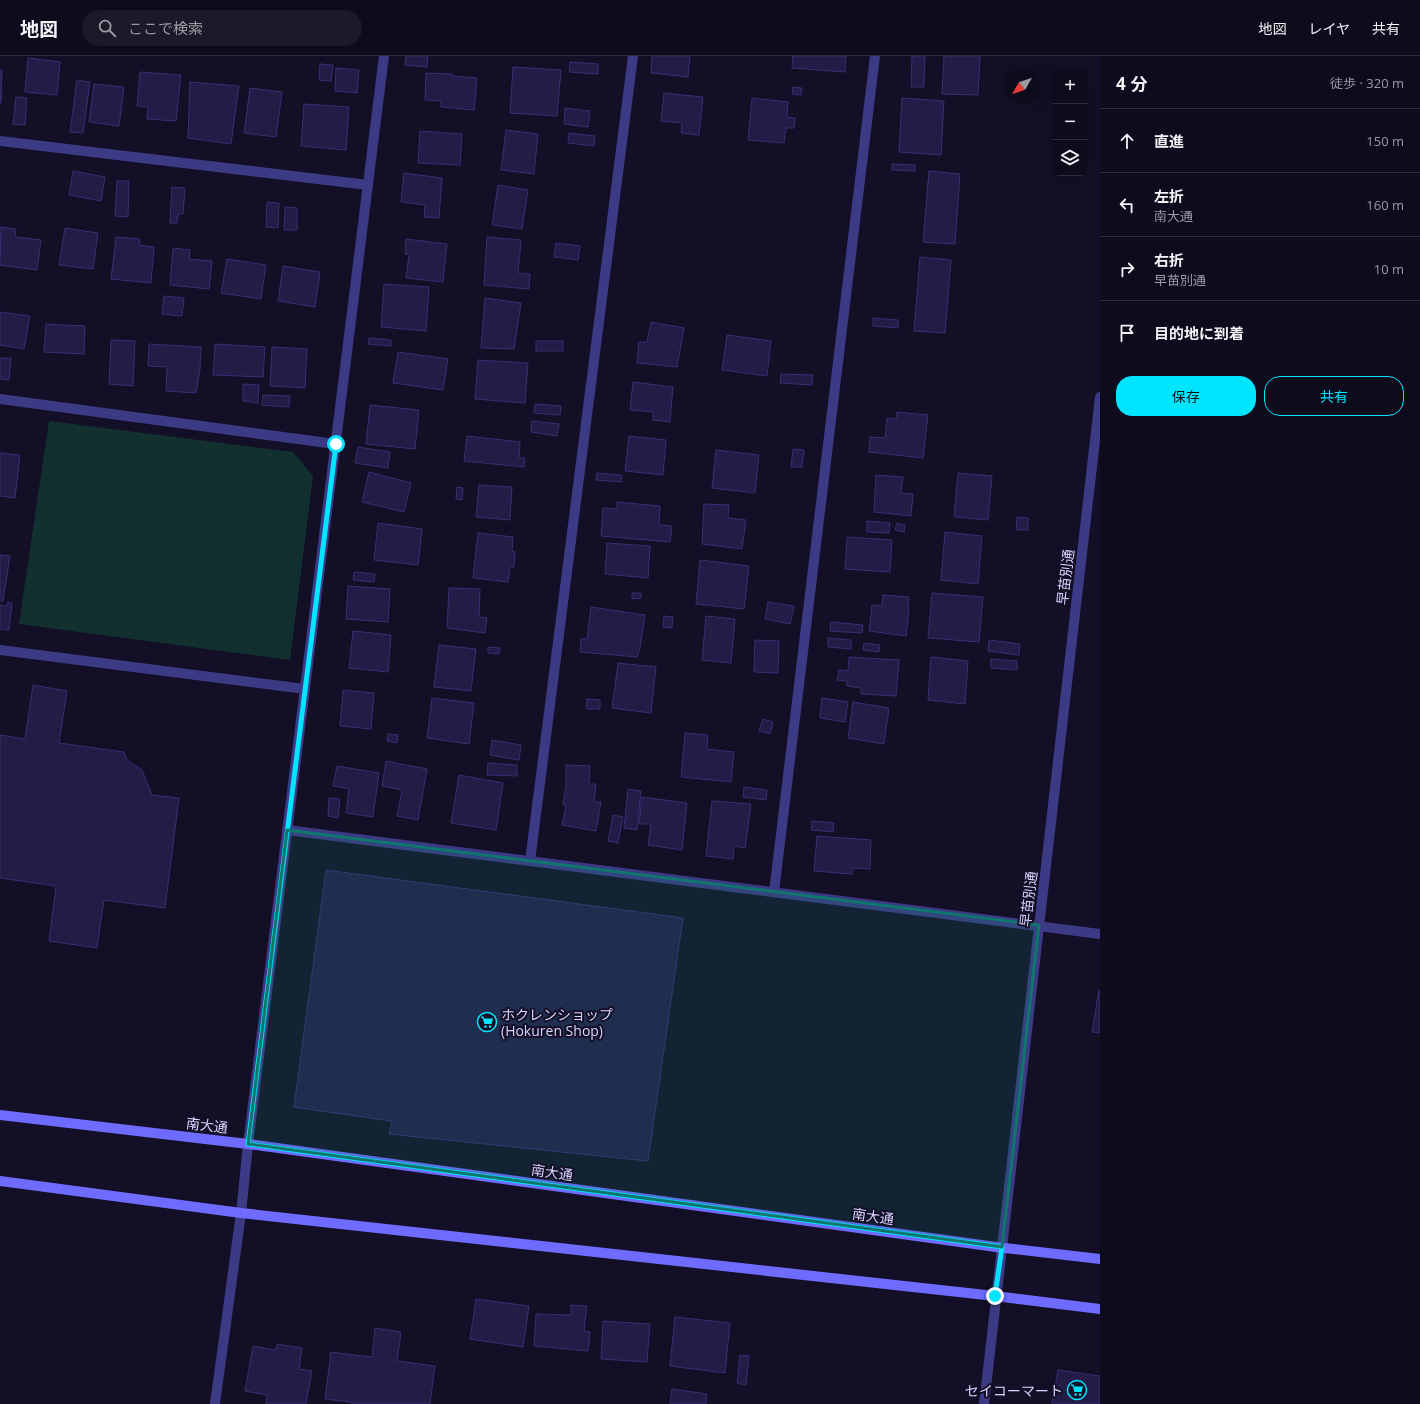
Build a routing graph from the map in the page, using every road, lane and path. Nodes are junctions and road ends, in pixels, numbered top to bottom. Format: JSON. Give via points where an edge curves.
{"nodes":[{"id":1,"x":384,"y":56,"type":"edge"},
{"id":2,"x":633,"y":56,"type":"edge"},
{"id":3,"x":875,"y":56,"type":"edge"},
{"id":4,"x":0,"y":141,"type":"edge"},
{"id":5,"x":368,"y":185,"type":"junction"},
{"id":6,"x":1100,"y":397,"type":"edge"},
{"id":7,"x":0,"y":399,"type":"edge"},
{"id":8,"x":336,"y":444,"type":"junction"},
{"id":9,"x":0,"y":650,"type":"edge"},
{"id":10,"x":305,"y":689,"type":"junction"},
{"id":11,"x":287,"y":830,"type":"junction"},
{"id":12,"x":530,"y":861,"type":"junction"},
{"id":13,"x":774,"y":892,"type":"junction"},
{"id":14,"x":1039,"y":925,"type":"junction"},
{"id":15,"x":1100,"y":934,"type":"edge"},
{"id":16,"x":0,"y":1116,"type":"edge"},
{"id":17,"x":248,"y":1144,"type":"junction"},
{"id":18,"x":0,"y":1181,"type":"edge"},
{"id":19,"x":241,"y":1213,"type":"junction"},
{"id":20,"x":1002,"y":1247,"type":"junction"},
{"id":21,"x":1100,"y":1259,"type":"edge"},
{"id":22,"x":995,"y":1296,"type":"junction"},
{"id":23,"x":1100,"y":1309,"type":"edge"},
{"id":24,"x":215,"y":1404,"type":"edge"},
{"id":25,"x":984,"y":1404,"type":"edge"}],
"edges":[{"from":1,"to":5,"type":"street"},
{"from":2,"to":12,"type":"street"},
{"from":3,"to":13,"type":"street"},
{"from":4,"to":5,"type":"street"},
{"from":5,"to":8,"type":"street"},
{"from":6,"to":14,"type":"street","name":"早苗別通"},
{"from":7,"to":8,"type":"street"},
{"from":8,"to":10,"type":"street"},
{"from":9,"to":10,"type":"street"},
{"from":10,"to":11,"type":"street"},
{"from":11,"to":12,"type":"street"},
{"from":11,"to":17,"type":"street"},
{"from":12,"to":13,"type":"street"},
{"from":13,"to":14,"type":"street"},
{"from":14,"to":15,"type":"street"},
{"from":14,"to":20,"type":"street","name":"早苗別通"},
{"from":16,"to":17,"type":"main road","name":"南大通"},
{"from":17,"to":19,"type":"street"},
{"from":17,"to":20,"type":"main road","name":"南大通"},
{"from":18,"to":19,"type":"main road"},
{"from":19,"to":22,"type":"main road"},
{"from":19,"to":24,"type":"street"},
{"from":20,"to":21,"type":"main road","name":"南大通"},
{"from":20,"to":22,"type":"street","name":"早苗別通"},
{"from":22,"to":23,"type":"main road"},
{"from":22,"to":25,"type":"street","name":"早苗別通"}]}
